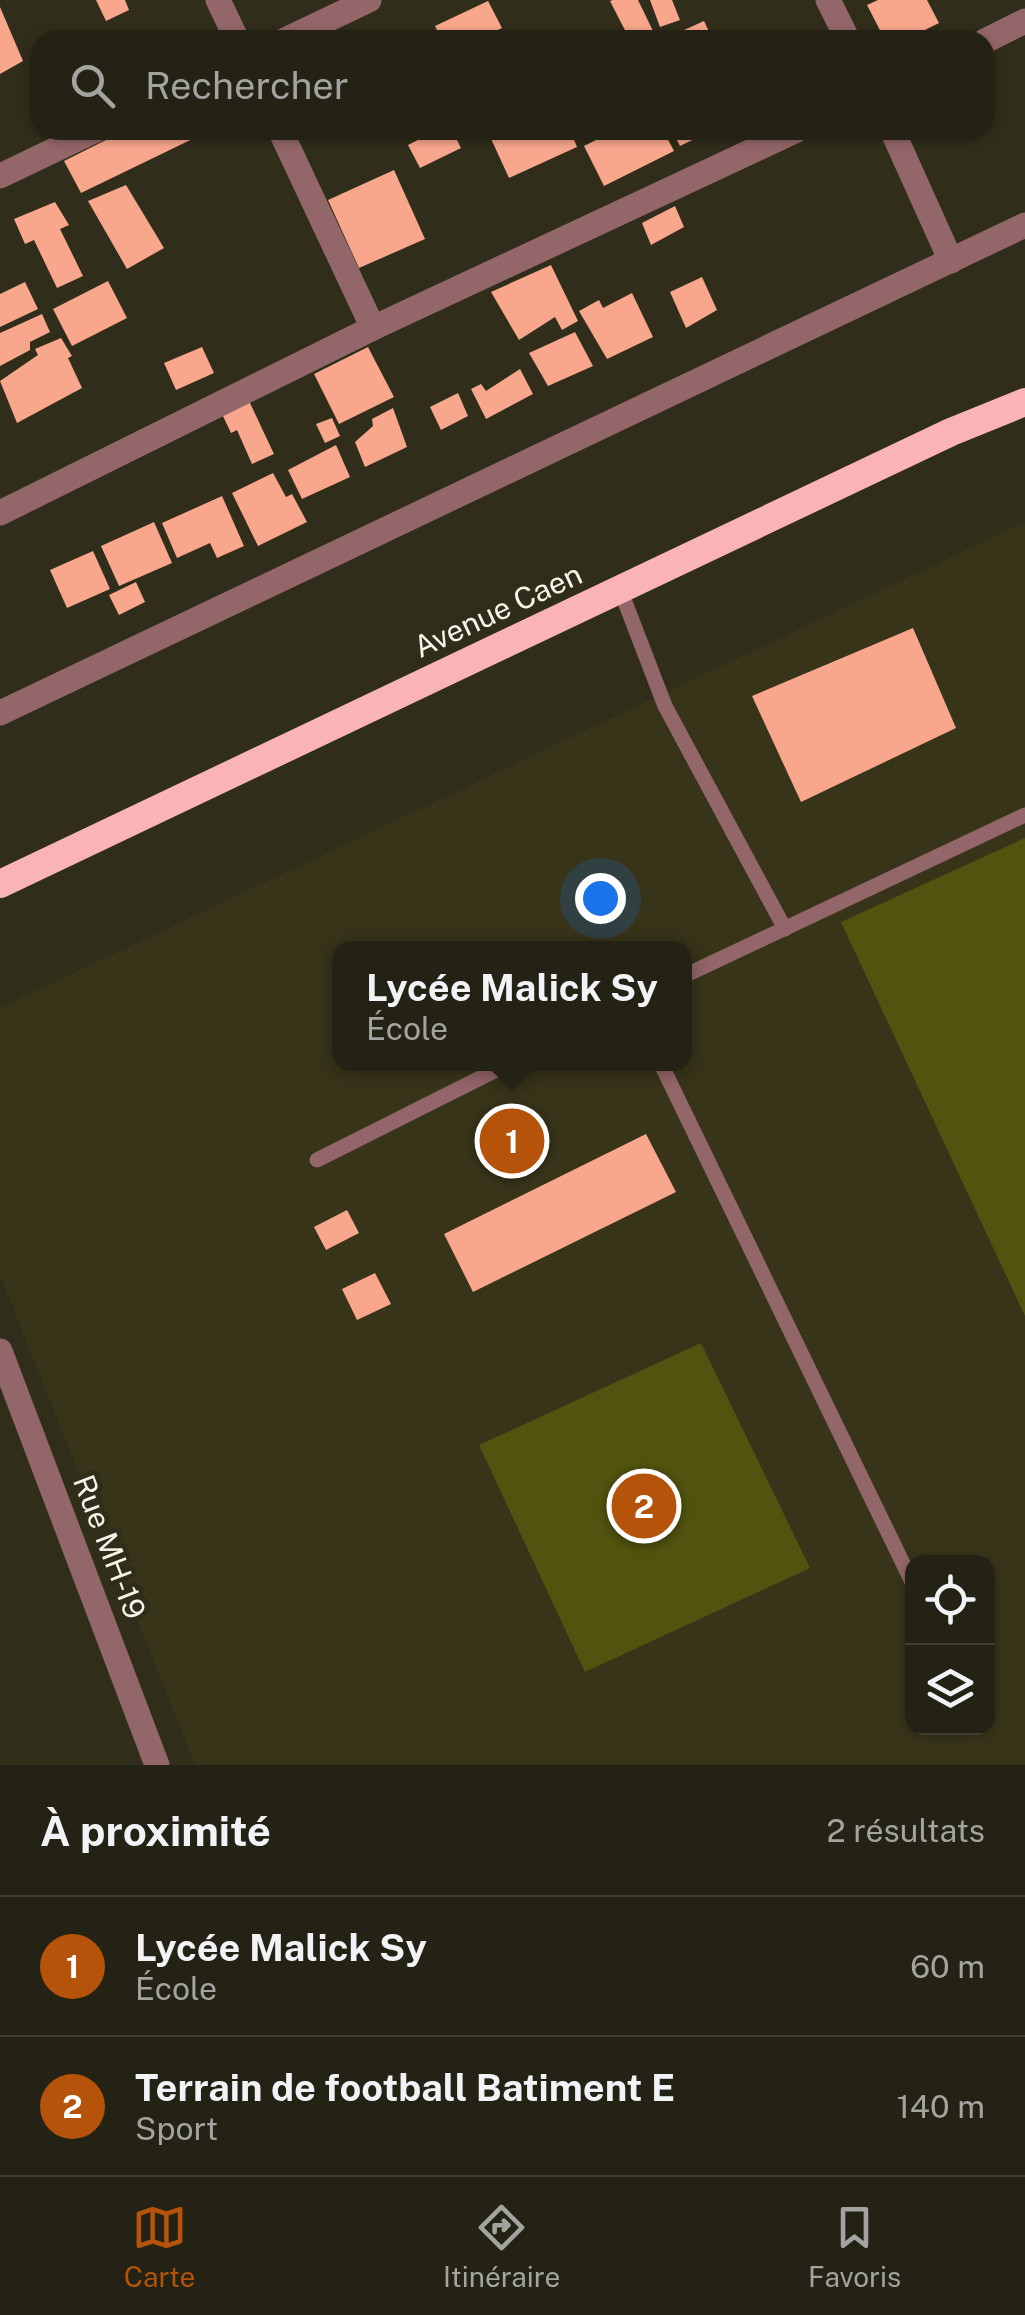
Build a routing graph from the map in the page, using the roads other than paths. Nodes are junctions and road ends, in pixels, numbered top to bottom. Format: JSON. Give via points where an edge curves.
{"nodes":[{"id":1,"x":218,"y":0,"type":"edge"},
{"id":2,"x":369,"y":0,"type":"edge"},
{"id":3,"x":828,"y":0,"type":"edge"},
{"id":4,"x":1025,"y":21,"type":"edge"},
{"id":5,"x":232,"y":30,"type":"edge"},
{"id":6,"x":305,"y":30,"type":"edge"},
{"id":7,"x":843,"y":30,"type":"edge"},
{"id":8,"x":995,"y":35,"type":"edge"},
{"id":9,"x":75,"y":140,"type":"edge"},
{"id":10,"x":285,"y":140,"type":"edge"},
{"id":11,"x":775,"y":140,"type":"edge"},
{"id":12,"x":896,"y":140,"type":"edge"},
{"id":13,"x":0,"y":176,"type":"edge"},
{"id":14,"x":1025,"y":225,"type":"edge"},
{"id":15,"x":950,"y":261,"type":"junction"},
{"id":16,"x":373,"y":328,"type":"junction"},
{"id":17,"x":1025,"y":402,"type":"edge"},
{"id":18,"x":0,"y":513,"type":"edge"},
{"id":19,"x":620,"y":589,"type":"junction"},
{"id":20,"x":0,"y":713,"type":"edge"},
{"id":21,"x":1025,"y":816,"type":"edge"},
{"id":22,"x":0,"y":884,"type":"edge"},
{"id":23,"x":786,"y":929,"type":"junction"},
{"id":24,"x":692,"y":972,"type":"edge"},
{"id":25,"x":494,"y":1071,"type":"edge"},
{"id":26,"x":664,"y":1071,"type":"edge"},
{"id":27,"x":316,"y":1160,"type":"dead end"},
{"id":28,"x":0,"y":1351,"type":"edge"},
{"id":29,"x":905,"y":1568,"type":"edge"},
{"id":30,"x":157,"y":1765,"type":"edge"}],
"edges":[{"from":1,"to":5,"type":"street"},
{"from":2,"to":6,"type":"street"},
{"from":3,"to":7,"type":"street"},
{"from":4,"to":8,"type":"street"},
{"from":9,"to":13,"type":"street"},
{"from":10,"to":16,"type":"street"},
{"from":11,"to":16,"type":"street"},
{"from":12,"to":15,"type":"street"},
{"from":14,"to":15,"type":"street"},
{"from":15,"to":20,"type":"street"},
{"from":16,"to":18,"type":"street"},
{"from":17,"to":19,"type":"highway","name":"Avenue Caen"},
{"from":19,"to":22,"type":"highway","name":"Avenue Caen"},
{"from":19,"to":23,"type":"lane","via":[[665,706]]},
{"from":21,"to":23,"type":"lane"},
{"from":23,"to":24,"type":"lane"},
{"from":25,"to":27,"type":"lane"},
{"from":26,"to":29,"type":"lane"},
{"from":28,"to":30,"type":"street","name":"Rue MH-19"}]}
